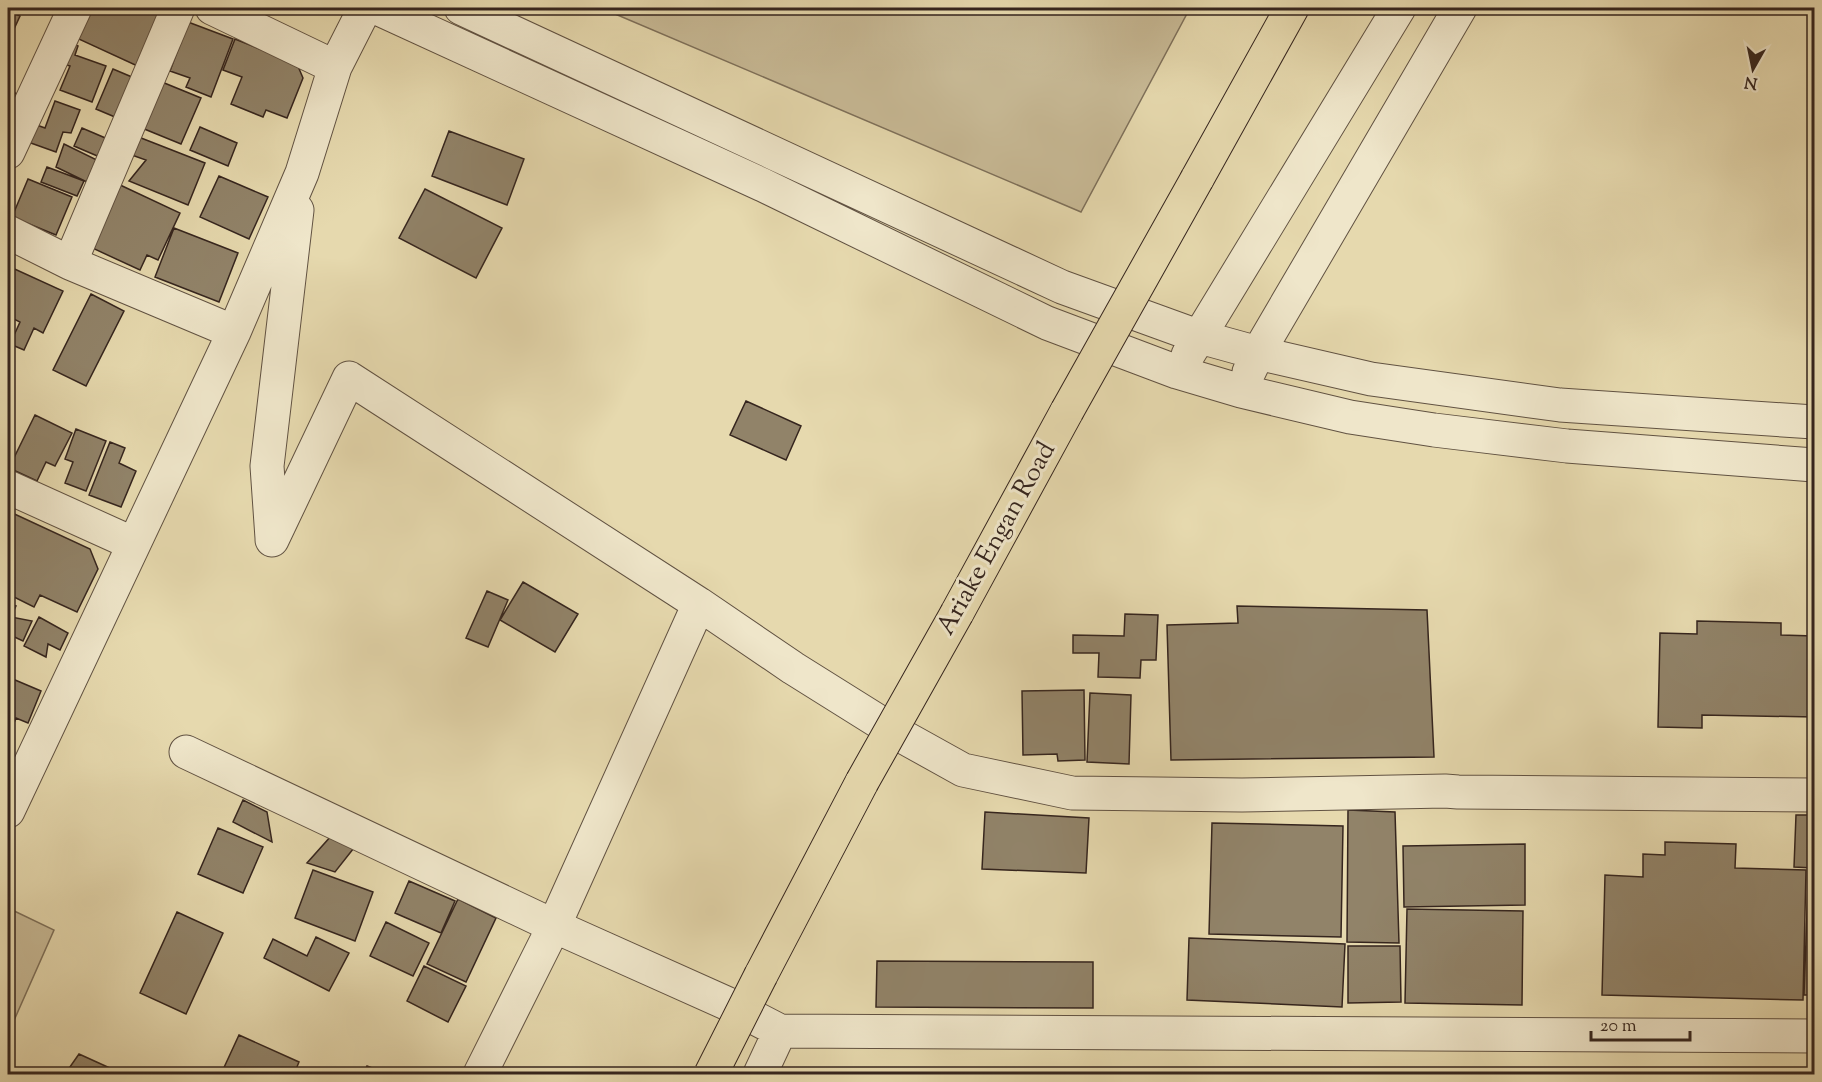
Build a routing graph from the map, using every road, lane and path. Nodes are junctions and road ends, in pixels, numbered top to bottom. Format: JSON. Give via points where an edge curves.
{"nodes":[{"id":1,"x":75,"y":8,"type":"edge"},
{"id":2,"x":178,"y":8,"type":"edge"},
{"id":3,"x":212,"y":8,"type":"edge"},
{"id":4,"x":365,"y":8,"type":"edge"},
{"id":5,"x":376,"y":8,"type":"edge"},
{"id":6,"x":461,"y":8,"type":"edge"},
{"id":7,"x":1292,"y":8,"type":"edge"},
{"id":8,"x":1399,"y":8,"type":"edge"},
{"id":9,"x":1460,"y":8,"type":"edge"},
{"id":10,"x":335,"y":67,"type":"junction"},
{"id":11,"x":8,"y":152,"type":"edge"},
{"id":12,"x":302,"y":173,"type":"junction"},
{"id":13,"x":8,"y":232,"type":"edge"},
{"id":14,"x":70,"y":263,"type":"junction"},
{"id":15,"x":234,"y":332,"type":"junction"},
{"id":16,"x":1200,"y":337,"type":"junction"},
{"id":17,"x":1258,"y":353,"type":"junction"},
{"id":18,"x":1177,"y":372,"type":"junction"},
{"id":19,"x":1241,"y":391,"type":"junction"},
{"id":20,"x":1815,"y":422,"type":"edge"},
{"id":21,"x":1815,"y":465,"type":"edge"},
{"id":22,"x":8,"y":488,"type":"edge"},
{"id":23,"x":134,"y":544,"type":"junction"},
{"id":24,"x":699,"y":604,"type":"junction"},
{"id":25,"x":186,"y":752,"type":"dead end"},
{"id":26,"x":16,"y":771,"type":"edge"},
{"id":27,"x":1815,"y":795,"type":"edge"},
{"id":28,"x":8,"y":811,"type":"edge"},
{"id":29,"x":554,"y":926,"type":"junction"},
{"id":30,"x":780,"y":1031,"type":"junction"},
{"id":31,"x":1815,"y":1036,"type":"edge"},
{"id":32,"x":480,"y":1074,"type":"edge"},
{"id":33,"x":711,"y":1074,"type":"edge"},
{"id":34,"x":760,"y":1074,"type":"edge"}],
"edges":[{"from":1,"to":11,"type":"street"},
{"from":2,"to":14,"type":"street"},
{"from":3,"to":10,"type":"street"},
{"from":4,"to":10,"type":"street"},
{"from":5,"to":18,"type":"street","via":[[763,185],[1047,323]]},
{"from":6,"to":16,"type":"street","via":[[1062,287]]},
{"from":7,"to":33,"type":"highway","name":"Ariake Engan Road","bridge":true,"via":[[862,782]]},
{"from":8,"to":16,"type":"street"},
{"from":9,"to":17,"type":"street"},
{"from":10,"to":12,"type":"street"},
{"from":12,"to":15,"type":"street"},
{"from":12,"to":24,"type":"street","via":[[267,466],[272,540],[349,378]]},
{"from":13,"to":14,"type":"street"},
{"from":14,"to":15,"type":"street"},
{"from":15,"to":23,"type":"street"},
{"from":16,"to":17,"type":"street"},
{"from":16,"to":18,"type":"street"},
{"from":17,"to":19,"type":"street"},
{"from":17,"to":20,"type":"street","via":[[1371,379],[1560,405]]},
{"from":18,"to":19,"type":"street"},
{"from":19,"to":21,"type":"street","via":[[1350,417],[1434,430],[1567,446]]},
{"from":22,"to":23,"type":"street"},
{"from":23,"to":26,"type":"street"},
{"from":24,"to":27,"type":"street","via":[[793,668],[963,770],[1072,793],[1242,795],[1445,790]]},
{"from":24,"to":29,"type":"street"},
{"from":25,"to":29,"type":"street"},
{"from":26,"to":28,"type":"street"},
{"from":29,"to":30,"type":"street"},
{"from":29,"to":32,"type":"street"},
{"from":30,"to":31,"type":"street"},
{"from":30,"to":34,"type":"street"}]}
